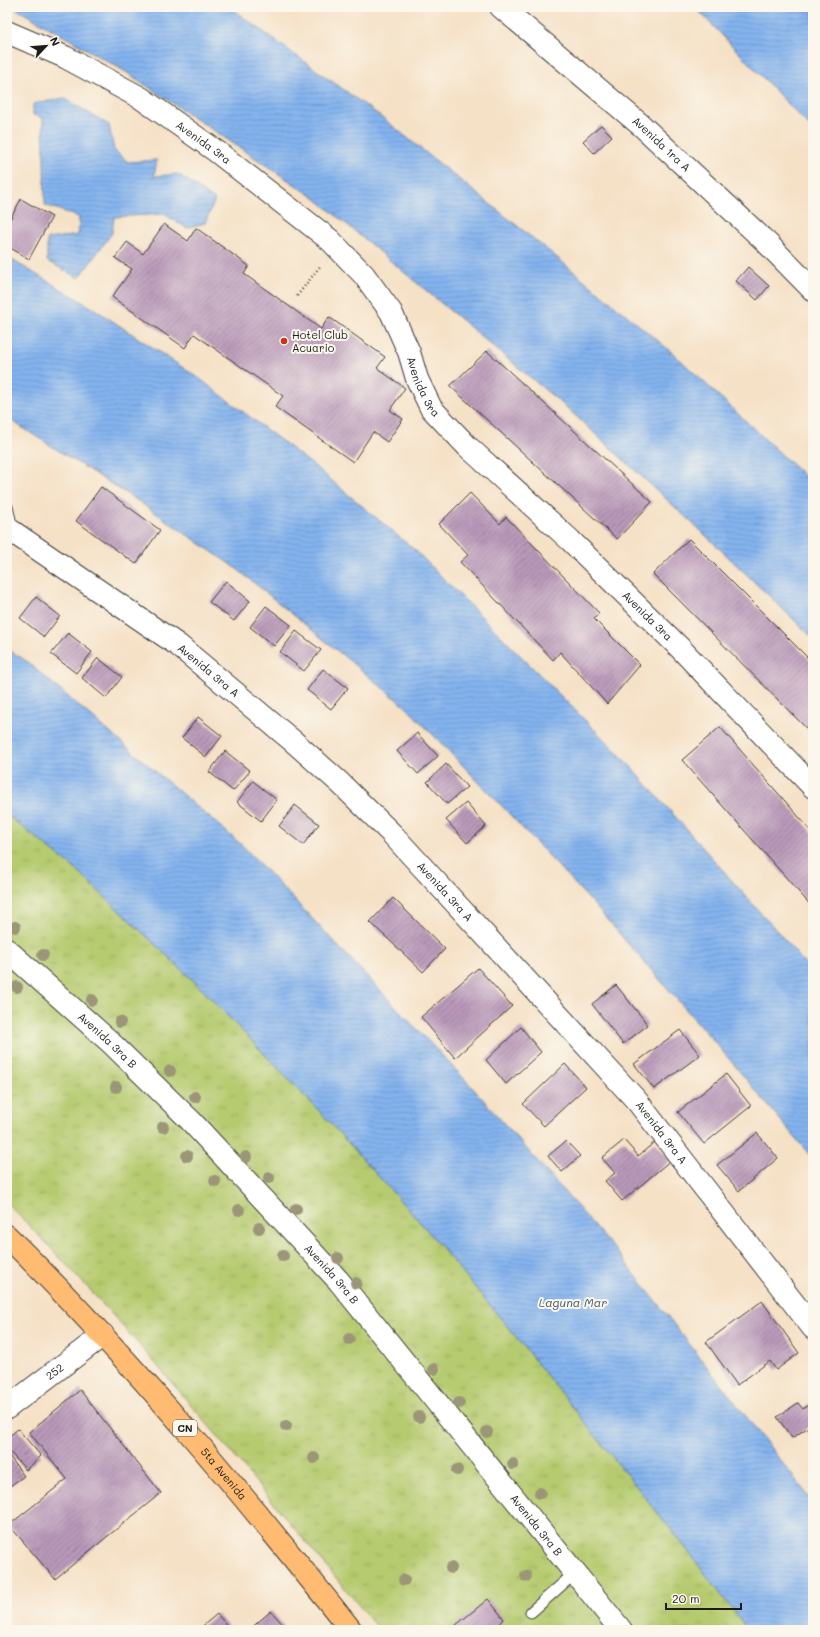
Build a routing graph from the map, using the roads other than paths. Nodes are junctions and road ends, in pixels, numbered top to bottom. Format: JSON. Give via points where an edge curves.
{"nodes":[{"id":1,"x":501,"y":7,"type":"edge"},
{"id":2,"x":7,"y":32,"type":"edge"},
{"id":3,"x":813,"y":290,"type":"edge"},
{"id":4,"x":7,"y":507,"type":"edge"},
{"id":5,"x":10,"y":530,"type":"edge"},
{"id":6,"x":813,"y":787,"type":"edge"},
{"id":7,"x":7,"y":950,"type":"edge"},
{"id":8,"x":7,"y":1236,"type":"edge"},
{"id":9,"x":813,"y":1328,"type":"edge"},
{"id":10,"x":103,"y":1335,"type":"junction"},
{"id":11,"x":7,"y":1408,"type":"edge"},
{"id":12,"x":575,"y":1573,"type":"junction"},
{"id":13,"x":531,"y":1612,"type":"dead end"},
{"id":14,"x":351,"y":1630,"type":"edge"},
{"id":15,"x":621,"y":1630,"type":"edge"}],
"edges":[{"from":1,"to":3,"type":"street","name":"Avenida 1ra A","via":[[642,126],[766,242]]},
{"from":2,"to":6,"type":"street","name":"Avenida 3ra","via":[[65,56],[141,98],[216,151],[336,246],[364,275],[391,312],[431,408],[466,446],[570,540],[668,636]]},
{"from":4,"to":5,"type":"lane"},
{"from":5,"to":9,"type":"street","name":"Avenida 3ra A","via":[[178,645],[294,742],[392,834],[637,1101]]},
{"from":7,"to":12,"type":"street","name":"Avenida 3ra B","via":[[110,1040],[190,1120],[322,1263]]},
{"from":8,"to":10,"type":"highway","name":"5ta Avenida","number":"CN"},
{"from":10,"to":11,"type":"street","name":"252"},
{"from":10,"to":14,"type":"highway","name":"5ta Avenida","number":"CN","via":[[218,1467]]},
{"from":12,"to":13,"type":"lane"},
{"from":12,"to":15,"type":"street","name":"Avenida 3ra B"}]}
